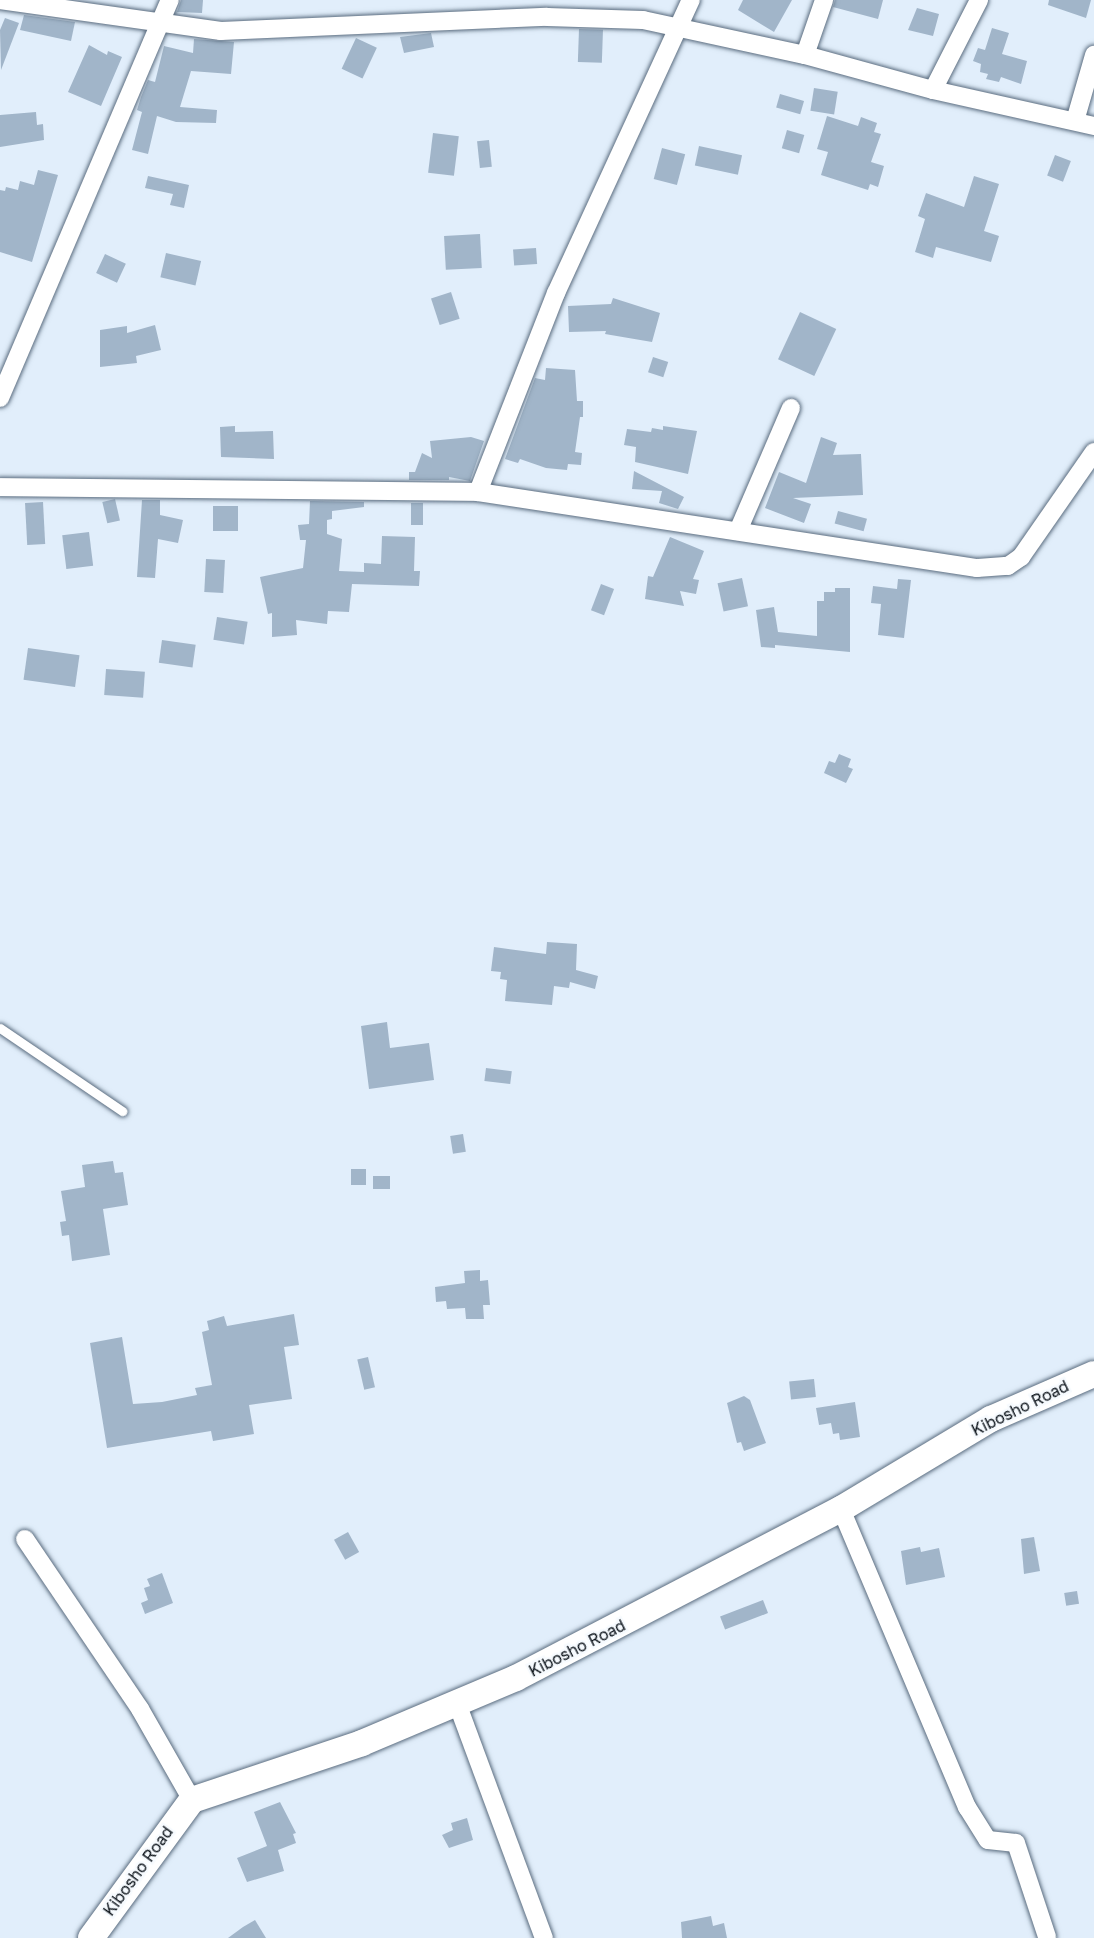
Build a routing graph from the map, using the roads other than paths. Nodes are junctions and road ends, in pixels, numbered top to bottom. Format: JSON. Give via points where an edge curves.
{"nodes":[{"id":1,"x":0,"y":0,"type":"edge"},
{"id":2,"x":170,"y":0,"type":"edge"},
{"id":3,"x":691,"y":0,"type":"edge"},
{"id":4,"x":824,"y":0,"type":"edge"},
{"id":5,"x":978,"y":0,"type":"edge"},
{"id":6,"x":157,"y":25,"type":"junction"},
{"id":7,"x":676,"y":26,"type":"junction"},
{"id":8,"x":805,"y":55,"type":"junction"},
{"id":9,"x":1094,"y":55,"type":"edge"},
{"id":10,"x":933,"y":90,"type":"junction"},
{"id":11,"x":1075,"y":121,"type":"junction"},
{"id":12,"x":1094,"y":126,"type":"edge"},
{"id":13,"x":0,"y":398,"type":"edge"},
{"id":14,"x":791,"y":408,"type":"dead end"},
{"id":15,"x":1094,"y":452,"type":"edge"},
{"id":16,"x":0,"y":487,"type":"edge"},
{"id":17,"x":478,"y":492,"type":"junction"},
{"id":18,"x":738,"y":531,"type":"junction"},
{"id":19,"x":0,"y":1028,"type":"edge"},
{"id":20,"x":122,"y":1111,"type":"dead end"},
{"id":21,"x":1094,"y":1374,"type":"edge"},
{"id":22,"x":841,"y":1509,"type":"junction"},
{"id":23,"x":25,"y":1539,"type":"dead end"},
{"id":24,"x":457,"y":1703,"type":"junction"},
{"id":25,"x":192,"y":1800,"type":"junction"},
{"id":26,"x":1047,"y":1937,"type":"edge"},
{"id":27,"x":91,"y":1938,"type":"edge"},
{"id":28,"x":544,"y":1938,"type":"edge"}],
"edges":[{"from":1,"to":6,"type":"street"},
{"from":2,"to":6,"type":"street"},
{"from":3,"to":7,"type":"street"},
{"from":4,"to":8,"type":"street"},
{"from":5,"to":10,"type":"street"},
{"from":6,"to":7,"type":"street","via":[[281,31],[547,17],[643,20]]},
{"from":6,"to":13,"type":"street"},
{"from":7,"to":8,"type":"street"},
{"from":7,"to":17,"type":"street","via":[[556,293]]},
{"from":8,"to":10,"type":"street"},
{"from":9,"to":11,"type":"street"},
{"from":10,"to":11,"type":"street"},
{"from":11,"to":12,"type":"street"},
{"from":14,"to":18,"type":"street"},
{"from":15,"to":18,"type":"street","via":[[1021,557],[1008,566],[977,568]]},
{"from":16,"to":17,"type":"street"},
{"from":17,"to":18,"type":"street"},
{"from":19,"to":20,"type":"lane"},
{"from":21,"to":22,"type":"main road","name":"Kibosho Road","via":[[991,1419]]},
{"from":22,"to":24,"type":"main road","name":"Kibosho Road","via":[[646,1613]]},
{"from":22,"to":26,"type":"street","via":[[967,1807],[987,1840],[1016,1843]]},
{"from":23,"to":25,"type":"street","via":[[140,1709]]},
{"from":24,"to":25,"type":"main road","name":"Kibosho Road","via":[[362,1743]]},
{"from":24,"to":28,"type":"street"},
{"from":25,"to":27,"type":"main road","name":"Kibosho Road"}]}
